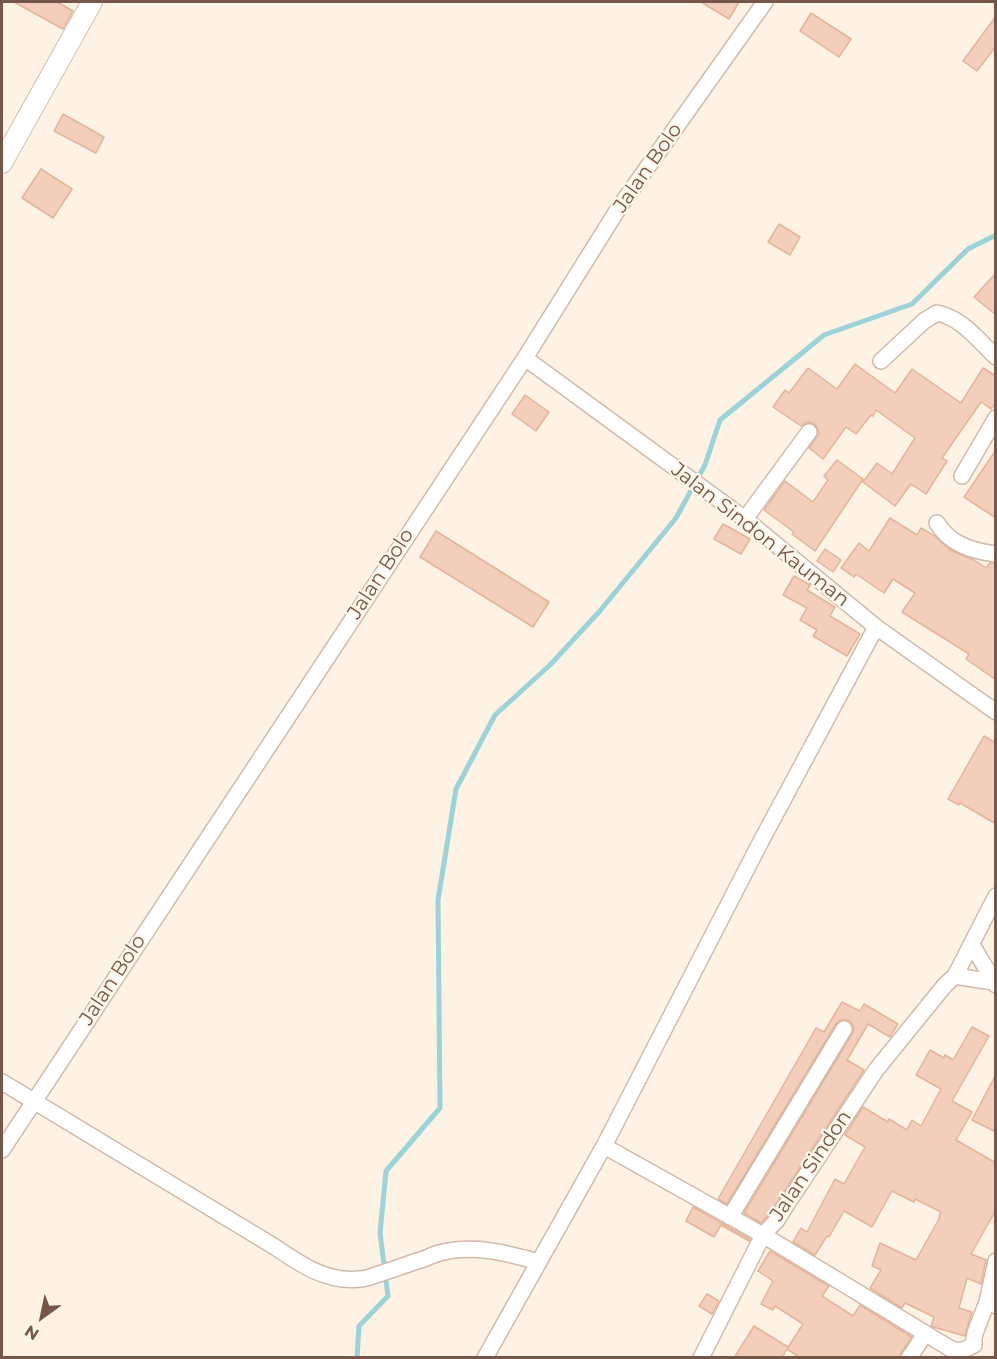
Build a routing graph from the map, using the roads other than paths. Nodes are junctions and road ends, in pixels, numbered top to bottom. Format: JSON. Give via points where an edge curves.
{"nodes":[{"id":1,"x":92,"y":2,"type":"edge"},
{"id":2,"x":765,"y":2,"type":"edge"},
{"id":3,"x":2,"y":163,"type":"edge"},
{"id":4,"x":525,"y":357,"type":"junction"},
{"id":5,"x":996,"y":357,"type":"edge"},
{"id":6,"x":881,"y":361,"type":"dead end"},
{"id":7,"x":996,"y":418,"type":"edge"},
{"id":8,"x":809,"y":432,"type":"dead end"},
{"id":9,"x":962,"y":476,"type":"dead end"},
{"id":10,"x":745,"y":519,"type":"junction"},
{"id":11,"x":936,"y":523,"type":"dead end"},
{"id":12,"x":996,"y":554,"type":"edge"},
{"id":13,"x":876,"y":627,"type":"junction"},
{"id":14,"x":996,"y":712,"type":"edge"},
{"id":15,"x":996,"y":896,"type":"edge"},
{"id":16,"x":972,"y":945,"type":"junction"},
{"id":17,"x":955,"y":976,"type":"junction"},
{"id":18,"x":994,"y":984,"type":"edge"},
{"id":19,"x":844,"y":1029,"type":"dead end"},
{"id":20,"x":2,"y":1082,"type":"edge"},
{"id":21,"x":33,"y":1102,"type":"junction"},
{"id":22,"x":604,"y":1146,"type":"junction"},
{"id":23,"x":2,"y":1150,"type":"edge"},
{"id":24,"x":730,"y":1217,"type":"junction"},
{"id":25,"x":763,"y":1235,"type":"junction"},
{"id":26,"x":996,"y":1261,"type":"edge"},
{"id":27,"x":539,"y":1262,"type":"junction"},
{"id":28,"x":991,"y":1304,"type":"edge"},
{"id":29,"x":925,"y":1334,"type":"junction"},
{"id":30,"x":976,"y":1351,"type":"edge"},
{"id":31,"x":484,"y":1358,"type":"edge"},
{"id":32,"x":701,"y":1358,"type":"edge"},
{"id":33,"x":909,"y":1358,"type":"edge"}],
"edges":[{"from":1,"to":3,"type":"street"},
{"from":2,"to":4,"type":"street","name":"Jalan Bolo","via":[[620,206]]},
{"from":4,"to":10,"type":"street","name":"Jalan Sindon Kauman"},
{"from":4,"to":21,"type":"street","name":"Jalan Bolo"},
{"from":5,"to":6,"type":"street","via":[[970,331],[948,315],[937,313]]},
{"from":7,"to":9,"type":"street"},
{"from":8,"to":10,"type":"street"},
{"from":10,"to":13,"type":"street","name":"Jalan Sindon Kauman"},
{"from":11,"to":12,"type":"street","via":[[956,542],[974,551]]},
{"from":13,"to":14,"type":"street","name":"Jalan Sindon Kauman"},
{"from":13,"to":22,"type":"street"},
{"from":15,"to":16,"type":"street","name":"Jalan Sindon"},
{"from":16,"to":17,"type":"street","name":"Jalan Sindon"},
{"from":16,"to":18,"type":"street"},
{"from":17,"to":18,"type":"street"},
{"from":17,"to":25,"type":"street","name":"Jalan Sindon","via":[[876,1070]]},
{"from":19,"to":24,"type":"street"},
{"from":20,"to":21,"type":"street"},
{"from":21,"to":23,"type":"street","name":"Jalan Bolo"},
{"from":21,"to":27,"type":"street","via":[[318,1273],[361,1279],[438,1253],[479,1249]]},
{"from":22,"to":24,"type":"street"},
{"from":22,"to":27,"type":"street"},
{"from":24,"to":25,"type":"street"},
{"from":25,"to":29,"type":"street","name":"Jalan Sindon"},
{"from":25,"to":32,"type":"street"},
{"from":26,"to":28,"type":"street","name":"Jalan Sindon"},
{"from":27,"to":31,"type":"street"},
{"from":28,"to":30,"type":"street","name":"Jalan Sindon","via":[[975,1333]]},
{"from":29,"to":30,"type":"street","name":"Jalan Sindon","via":[[951,1349]]},
{"from":29,"to":33,"type":"street"}]}
